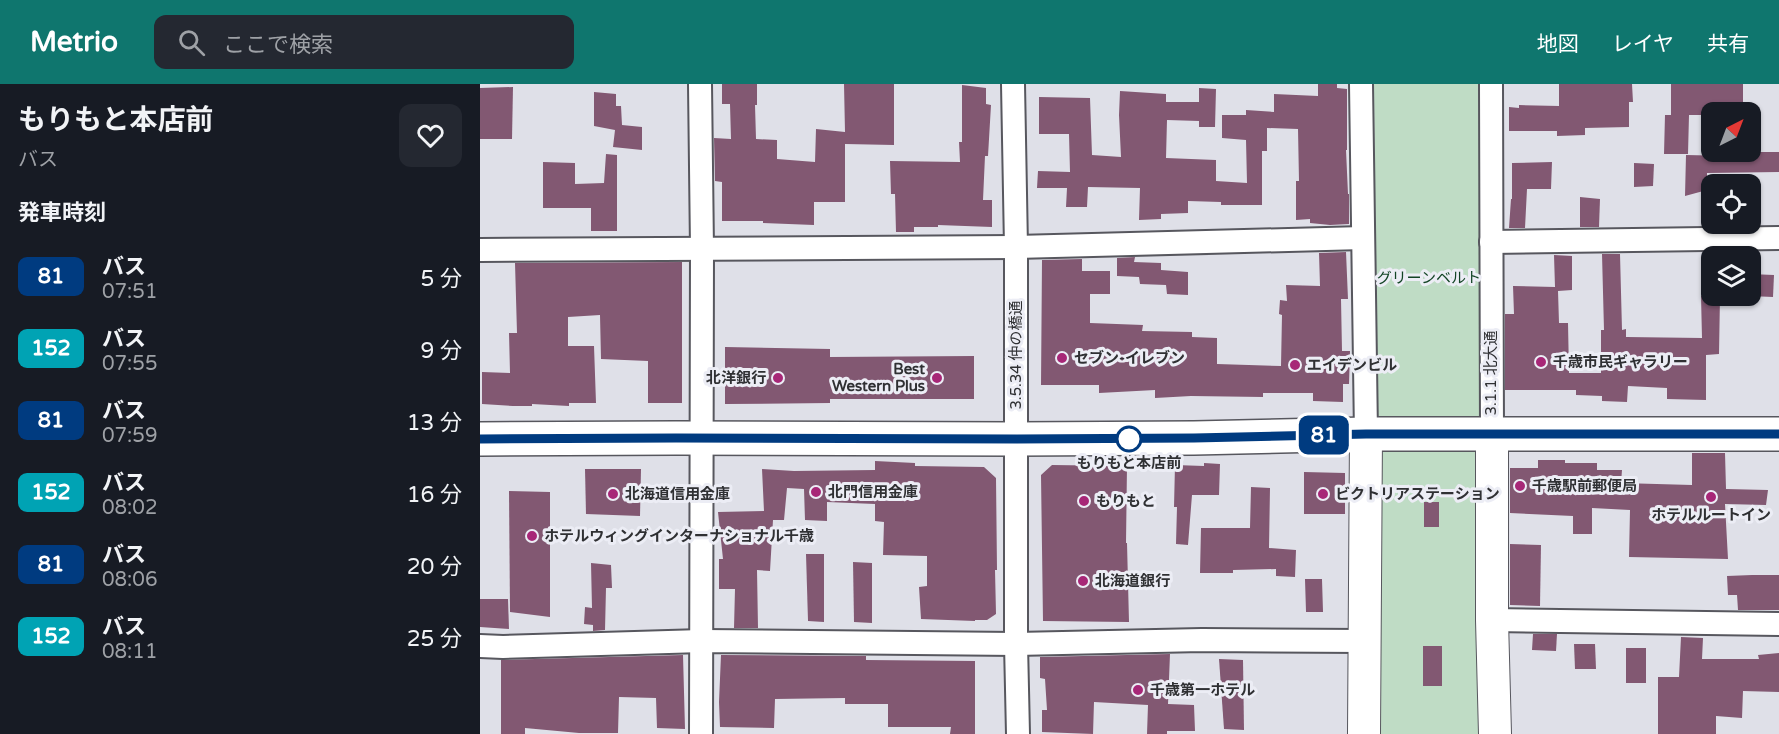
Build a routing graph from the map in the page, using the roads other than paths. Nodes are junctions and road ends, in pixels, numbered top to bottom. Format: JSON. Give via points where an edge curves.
{"nodes":[{"id":1,"x":700,"y":84,"type":"edge"},
{"id":2,"x":1013,"y":84,"type":"edge"},
{"id":3,"x":1361,"y":84,"type":"edge"},
{"id":4,"x":1491,"y":84,"type":"edge"},
{"id":5,"x":1363,"y":238,"type":"junction"},
{"id":6,"x":1779,"y":238,"type":"edge"},
{"id":7,"x":1491,"y":242,"type":"junction"},
{"id":8,"x":1016,"y":247,"type":"junction"},
{"id":9,"x":702,"y":249,"type":"junction"},
{"id":10,"x":480,"y":250,"type":"edge"},
{"id":11,"x":1366,"y":434,"type":"junction"},
{"id":12,"x":1492,"y":434,"type":"junction"},
{"id":13,"x":1779,"y":434,"type":"edge"},
{"id":14,"x":701,"y":438,"type":"junction"},
{"id":15,"x":480,"y":439,"type":"edge"},
{"id":16,"x":1017,"y":439,"type":"junction"},
{"id":17,"x":1492,"y":620,"type":"junction"},
{"id":18,"x":1779,"y":624,"type":"edge"},
{"id":19,"x":702,"y":641,"type":"junction"},
{"id":20,"x":1365,"y":641,"type":"junction"},
{"id":21,"x":1016,"y":644,"type":"junction"},
{"id":22,"x":480,"y":646,"type":"edge"},
{"id":23,"x":701,"y":734,"type":"edge"},
{"id":24,"x":1018,"y":734,"type":"edge"},
{"id":25,"x":1364,"y":734,"type":"edge"},
{"id":26,"x":1495,"y":734,"type":"edge"}],
"edges":[{"from":1,"to":9,"type":"street"},
{"from":2,"to":8,"type":"street","name":"3.5.34 仲の橋通"},
{"from":3,"to":5,"type":"street"},
{"from":4,"to":7,"type":"street","name":"3.1.1 北大通"},
{"from":5,"to":8,"type":"street"},
{"from":5,"to":11,"type":"street"},
{"from":6,"to":7,"type":"street"},
{"from":7,"to":12,"type":"street","name":"3.1.1 北大通"},
{"from":8,"to":9,"type":"street"},
{"from":8,"to":16,"type":"street","name":"3.5.34 仲の橋通"},
{"from":9,"to":10,"type":"street"},
{"from":9,"to":14,"type":"street"},
{"from":11,"to":12,"type":"highway"},
{"from":11,"to":16,"type":"highway"},
{"from":11,"to":20,"type":"street"},
{"from":12,"to":13,"type":"highway"},
{"from":12,"to":17,"type":"street","name":"3.1.1 北大通"},
{"from":14,"to":15,"type":"highway"},
{"from":14,"to":16,"type":"highway"},
{"from":14,"to":19,"type":"street"},
{"from":16,"to":21,"type":"street","name":"3.5.34 仲の橋通"},
{"from":17,"to":18,"type":"street"},
{"from":17,"to":26,"type":"street","name":"3.1.1 北大通"},
{"from":19,"to":21,"type":"street"},
{"from":19,"to":22,"type":"street"},
{"from":19,"to":23,"type":"street"},
{"from":20,"to":21,"type":"street"},
{"from":20,"to":25,"type":"street"},
{"from":21,"to":24,"type":"street","name":"3.5.34 仲の橋通"}]}
